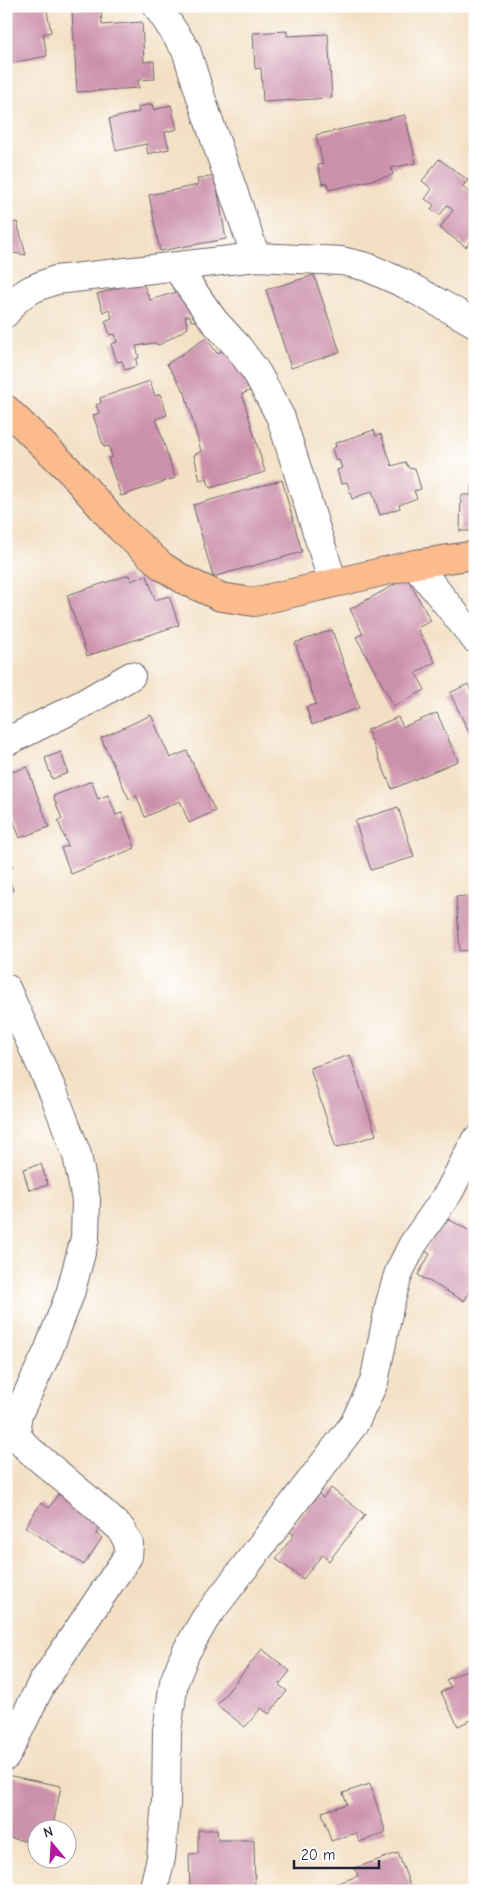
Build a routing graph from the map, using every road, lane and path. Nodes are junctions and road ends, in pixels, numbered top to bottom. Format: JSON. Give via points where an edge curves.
{"nodes":[{"id":1,"x":157,"y":6,"type":"edge"},
{"id":2,"x":256,"y":257,"type":"junction"},
{"id":3,"x":176,"y":267,"type":"junction"},
{"id":4,"x":6,"y":313,"type":"edge"},
{"id":5,"x":475,"y":323,"type":"edge"},
{"id":6,"x":6,"y":409,"type":"edge"},
{"id":7,"x":475,"y":555,"type":"edge"},
{"id":8,"x":415,"y":564,"type":"junction"},
{"id":9,"x":333,"y":583,"type":"junction"},
{"id":10,"x":475,"y":639,"type":"edge"},
{"id":11,"x":131,"y":676,"type":"dead end"},
{"id":12,"x":6,"y":742,"type":"edge"},
{"id":13,"x":6,"y":988,"type":"edge"},
{"id":14,"x":475,"y":1141,"type":"edge"},
{"id":15,"x":6,"y":1756,"type":"edge"},
{"id":16,"x":153,"y":1891,"type":"edge"}],
"edges":[{"from":1,"to":2,"type":"street","via":[[186,50]]},
{"from":2,"to":3,"type":"street"},
{"from":2,"to":5,"type":"street","via":[[333,260],[367,267]]},
{"from":3,"to":4,"type":"street","via":[[56,280],[22,294]]},
{"from":3,"to":9,"type":"street","via":[[257,373],[282,418]]},
{"from":6,"to":9,"type":"main road","via":[[68,469],[120,528],[162,566],[184,580],[221,596],[254,602]]},
{"from":7,"to":8,"type":"main road"},
{"from":8,"to":9,"type":"main road"},
{"from":8,"to":10,"type":"street"},
{"from":11,"to":12,"type":"street"},
{"from":13,"to":15,"type":"street","via":[[54,1094],[77,1155],[86,1200],[85,1238],[70,1294],[18,1414],[18,1436],[121,1529],[129,1544],[128,1556],[41,1685]]},
{"from":14,"to":16,"type":"street","via":[[449,1192],[413,1244],[399,1272],[374,1382],[354,1424],[205,1620],[186,1652],[174,1682],[167,1731],[166,1802],[161,1858]]}]}
